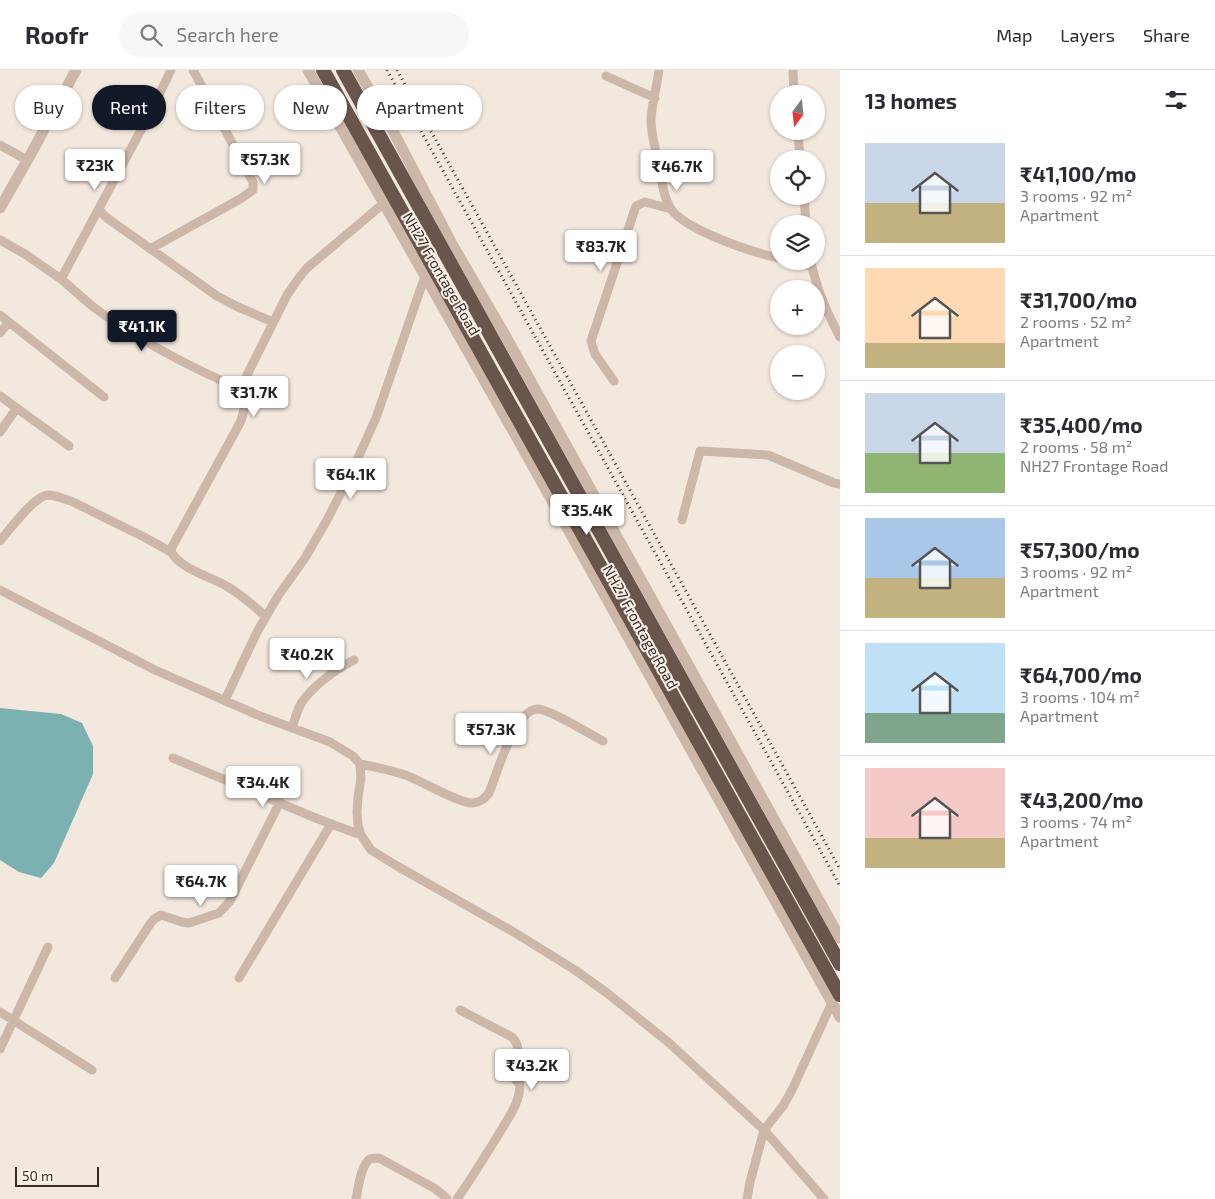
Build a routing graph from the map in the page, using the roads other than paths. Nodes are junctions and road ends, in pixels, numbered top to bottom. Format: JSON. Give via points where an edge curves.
{"nodes":[{"id":1,"x":76,"y":70,"type":"edge"},
{"id":2,"x":172,"y":70,"type":"edge"},
{"id":3,"x":193,"y":70,"type":"edge"},
{"id":4,"x":308,"y":70,"type":"edge"},
{"id":5,"x":323,"y":70,"type":"edge"},
{"id":6,"x":344,"y":70,"type":"edge"},
{"id":7,"x":358,"y":70,"type":"edge"},
{"id":8,"x":659,"y":70,"type":"edge"},
{"id":9,"x":792,"y":70,"type":"edge"},
{"id":10,"x":606,"y":76,"type":"dead end"},
{"id":11,"x":793,"y":85,"type":"edge"},
{"id":12,"x":655,"y":98,"type":"junction"},
{"id":13,"x":0,"y":146,"type":"edge"},
{"id":14,"x":28,"y":160,"type":"junction"},
{"id":15,"x":384,"y":203,"type":"junction"},
{"id":16,"x":0,"y":208,"type":"edge"},
{"id":17,"x":671,"y":209,"type":"junction"},
{"id":18,"x":99,"y":210,"type":"junction"},
{"id":19,"x":0,"y":240,"type":"edge"},
{"id":20,"x":150,"y":249,"type":"junction"},
{"id":21,"x":770,"y":255,"type":"edge"},
{"id":22,"x":814,"y":270,"type":"edge"},
{"id":23,"x":424,"y":276,"type":"junction"},
{"id":24,"x":62,"y":279,"type":"junction"},
{"id":25,"x":0,"y":315,"type":"edge"},
{"id":26,"x":9,"y":322,"type":"junction"},
{"id":27,"x":273,"y":322,"type":"junction"},
{"id":28,"x":0,"y":333,"type":"edge"},
{"id":29,"x":840,"y":337,"type":"edge"},
{"id":30,"x":614,"y":381,"type":"dead end"},
{"id":31,"x":243,"y":390,"type":"junction"},
{"id":32,"x":0,"y":396,"type":"edge"},
{"id":33,"x":104,"y":397,"type":"dead end"},
{"id":34,"x":16,"y":409,"type":"junction"},
{"id":35,"x":0,"y":432,"type":"edge"},
{"id":36,"x":69,"y":446,"type":"dead end"},
{"id":37,"x":840,"y":484,"type":"edge"},
{"id":38,"x":682,"y":520,"type":"dead end"},
{"id":39,"x":0,"y":540,"type":"edge"},
{"id":40,"x":170,"y":552,"type":"junction"},
{"id":41,"x":0,"y":591,"type":"edge"},
{"id":42,"x":265,"y":616,"type":"junction"},
{"id":43,"x":354,"y":660,"type":"dead end"},
{"id":44,"x":225,"y":700,"type":"junction"},
{"id":45,"x":292,"y":728,"type":"junction"},
{"id":46,"x":603,"y":741,"type":"dead end"},
{"id":47,"x":173,"y":758,"type":"dead end"},
{"id":48,"x":360,"y":764,"type":"junction"},
{"id":49,"x":280,"y":802,"type":"junction"},
{"id":50,"x":331,"y":824,"type":"junction"},
{"id":51,"x":362,"y":835,"type":"junction"},
{"id":52,"x":840,"y":938,"type":"edge"},
{"id":53,"x":48,"y":947,"type":"dead end"},
{"id":54,"x":838,"y":956,"type":"edge"},
{"id":55,"x":115,"y":978,"type":"dead end"},
{"id":56,"x":239,"y":978,"type":"dead end"},
{"id":57,"x":836,"y":989,"type":"edge"},
{"id":58,"x":460,"y":1010,"type":"dead end"},
{"id":59,"x":0,"y":1012,"type":"edge"},
{"id":60,"x":840,"y":1017,"type":"edge"},
{"id":61,"x":13,"y":1020,"type":"junction"},
{"id":62,"x":0,"y":1049,"type":"edge"},
{"id":63,"x":92,"y":1070,"type":"dead end"},
{"id":64,"x":764,"y":1130,"type":"junction"},
{"id":65,"x":356,"y":1199,"type":"edge"},
{"id":66,"x":447,"y":1199,"type":"edge"},
{"id":67,"x":457,"y":1199,"type":"edge"},
{"id":68,"x":747,"y":1199,"type":"edge"},
{"id":69,"x":824,"y":1199,"type":"edge"}],
"edges":[{"from":1,"to":14,"type":"street"},
{"from":2,"to":18,"type":"street"},
{"from":3,"to":20,"type":"street","via":[[253,182],[253,190]]},
{"from":4,"to":15,"type":"street","name":"NH27 Frontage Road"},
{"from":5,"to":57,"type":"highway"},
{"from":6,"to":54,"type":"highway"},
{"from":7,"to":52,"type":"street","name":"NH27 Frontage Road"},
{"from":8,"to":12,"type":"street"},
{"from":9,"to":11,"type":"street"},
{"from":10,"to":12,"type":"street"},
{"from":12,"to":17,"type":"street","via":[[651,129],[664,192]]},
{"from":13,"to":14,"type":"street"},
{"from":14,"to":16,"type":"street"},
{"from":15,"to":23,"type":"street","name":"NH27 Frontage Road"},
{"from":15,"to":27,"type":"street","via":[[307,268],[287,295]]},
{"from":17,"to":21,"type":"street","via":[[686,223],[703,231]]},
{"from":17,"to":30,"type":"street","via":[[645,202],[636,206],[591,341],[595,354]]},
{"from":18,"to":20,"type":"street"},
{"from":18,"to":24,"type":"street"},
{"from":19,"to":24,"type":"street"},
{"from":20,"to":27,"type":"street","via":[[217,296]]},
{"from":22,"to":29,"type":"street","via":[[828,315]]},
{"from":23,"to":42,"type":"street","via":[[376,418],[352,471],[309,551]]},
{"from":23,"to":57,"type":"street","name":"NH27 Frontage Road"},
{"from":24,"to":31,"type":"street","via":[[96,308],[137,336]]},
{"from":25,"to":26,"type":"street"},
{"from":26,"to":28,"type":"street"},
{"from":26,"to":33,"type":"street"},
{"from":27,"to":31,"type":"street"},
{"from":31,"to":40,"type":"street","via":[[241,421]]},
{"from":32,"to":34,"type":"street"},
{"from":34,"to":35,"type":"street"},
{"from":34,"to":36,"type":"street"},
{"from":37,"to":38,"type":"street","via":[[768,455],[700,451]]},
{"from":39,"to":40,"type":"street","via":[[37,500],[47,495],[71,501]]},
{"from":40,"to":42,"type":"street","via":[[205,577],[245,597]]},
{"from":41,"to":44,"type":"street","via":[[155,670]]},
{"from":42,"to":44,"type":"street"},
{"from":43,"to":45,"type":"street","via":[[331,674],[307,696],[297,711]]},
{"from":44,"to":45,"type":"street"},
{"from":45,"to":48,"type":"street","via":[[336,745]]},
{"from":46,"to":48,"type":"street","via":[[546,711],[538,708],[529,712],[522,717],[509,740],[489,793],[483,800],[472,804],[406,775]]},
{"from":47,"to":49,"type":"street"},
{"from":48,"to":51,"type":"street","via":[[357,812]]},
{"from":49,"to":50,"type":"street"},
{"from":49,"to":55,"type":"street","via":[[224,908],[219,913],[190,923],[161,915],[154,919]]},
{"from":50,"to":51,"type":"street"},
{"from":50,"to":56,"type":"street"},
{"from":51,"to":64,"type":"street","via":[[371,850],[383,858],[591,980],[668,1042]]},
{"from":53,"to":61,"type":"street"},
{"from":57,"to":60,"type":"street","name":"NH27 Frontage Road"},
{"from":57,"to":64,"type":"street","via":[[792,1090]]},
{"from":58,"to":67,"type":"street","via":[[512,1037],[517,1043],[518,1052],[510,1073],[520,1085],[520,1093],[476,1172]]},
{"from":59,"to":61,"type":"street"},
{"from":61,"to":62,"type":"street"},
{"from":61,"to":63,"type":"street"},
{"from":64,"to":68,"type":"street"},
{"from":64,"to":69,"type":"street"},
{"from":65,"to":66,"type":"street","via":[[366,1162],[379,1158],[434,1188]]}]}
